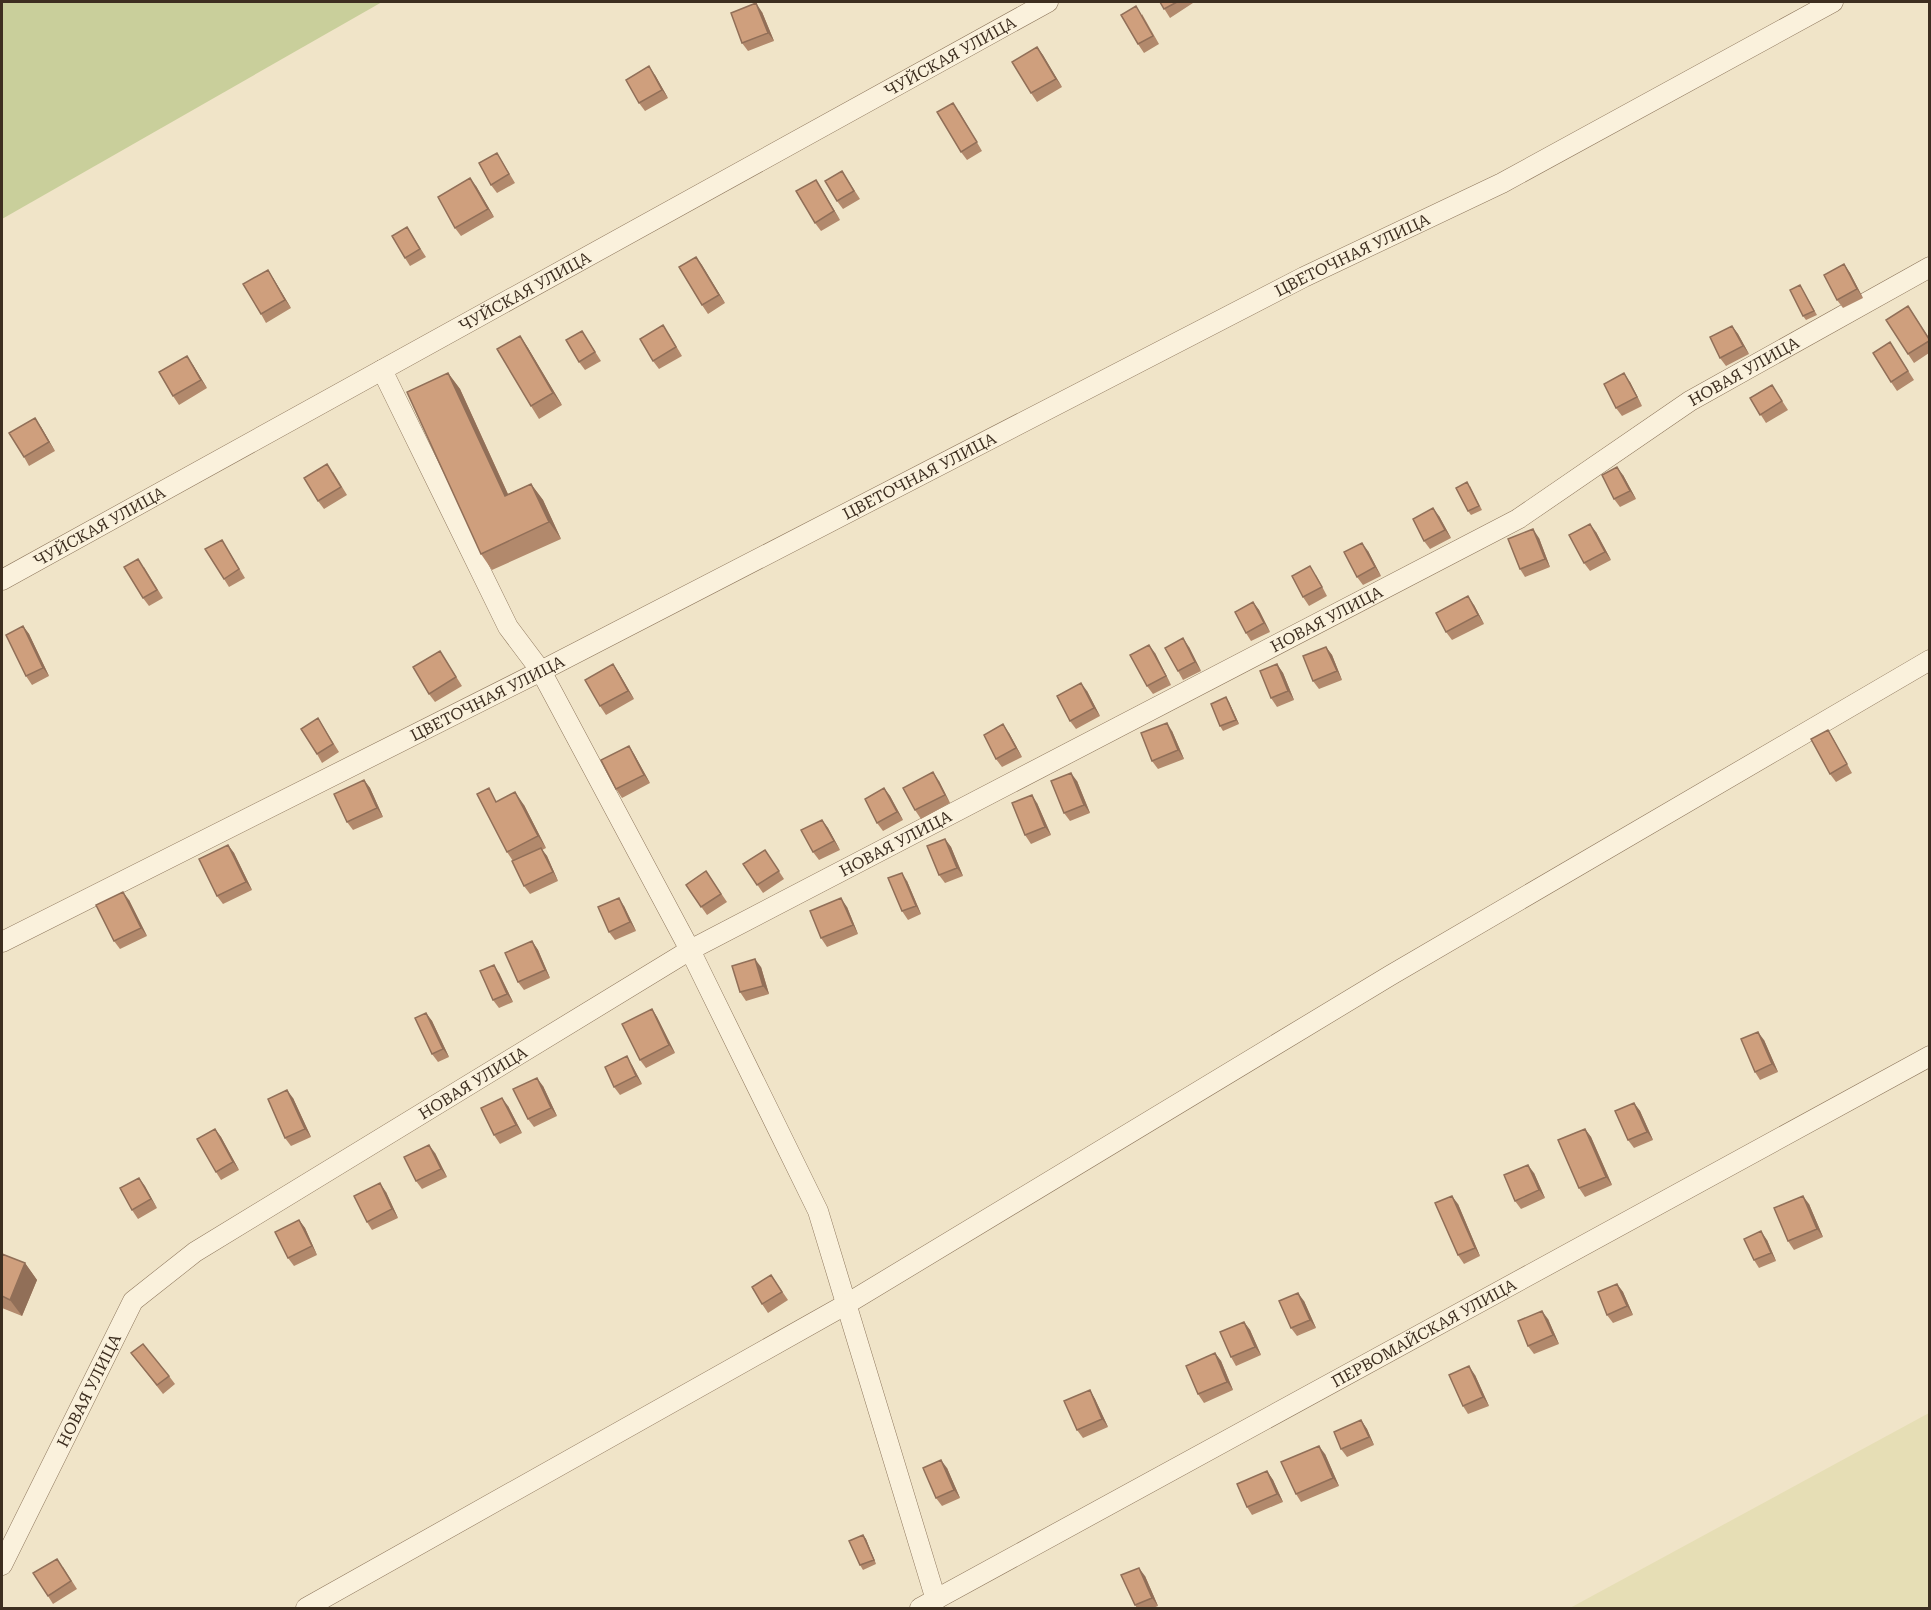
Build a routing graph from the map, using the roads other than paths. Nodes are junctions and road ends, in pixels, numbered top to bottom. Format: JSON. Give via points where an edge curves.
{"nodes":[{"id":1,"x":1048,"y":2,"type":"edge"},
{"id":2,"x":1833,"y":2,"type":"edge"},
{"id":3,"x":1929,"y":267,"type":"edge"},
{"id":4,"x":382,"y":370,"type":"junction"},
{"id":5,"x":2,"y":580,"type":"edge"},
{"id":6,"x":1929,"y":660,"type":"edge"},
{"id":7,"x":541,"y":671,"type":"junction"},
{"id":8,"x":2,"y":942,"type":"edge"},
{"id":9,"x":690,"y":950,"type":"junction"},
{"id":10,"x":1929,"y":1056,"type":"edge"},
{"id":11,"x":845,"y":1305,"type":"junction"},
{"id":12,"x":2,"y":1565,"type":"edge"},
{"id":13,"x":928,"y":1604,"type":"edge"},
{"id":14,"x":306,"y":1608,"type":"edge"}],
"edges":[{"from":1,"to":4,"type":"street","name":"ЧУЙСКАЯ УЛИЦА"},
{"from":2,"to":7,"type":"street","name":"ЦВЕТОЧНАЯ УЛИЦА","via":[[1503,183],[1304,277]]},
{"from":3,"to":9,"type":"street","name":"НОВАЯ УЛИЦА","via":[[1690,400],[1518,519]]},
{"from":4,"to":5,"type":"street","name":"ЧУЙСКАЯ УЛИЦА"},
{"from":4,"to":7,"type":"street","via":[[508,627]]},
{"from":6,"to":11,"type":"street","via":[[1391,975]]},
{"from":7,"to":8,"type":"street","name":"ЦВЕТОЧНАЯ УЛИЦА"},
{"from":7,"to":9,"type":"street"},
{"from":9,"to":11,"type":"street","via":[[818,1211]]},
{"from":9,"to":12,"type":"street","name":"НОВАЯ УЛИЦА","via":[[195,1252],[133,1301]]},
{"from":10,"to":13,"type":"street","name":"ПЕРВОМАЙСКАЯ УЛИЦА"},
{"from":11,"to":13,"type":"street"},
{"from":11,"to":14,"type":"street"}]}
